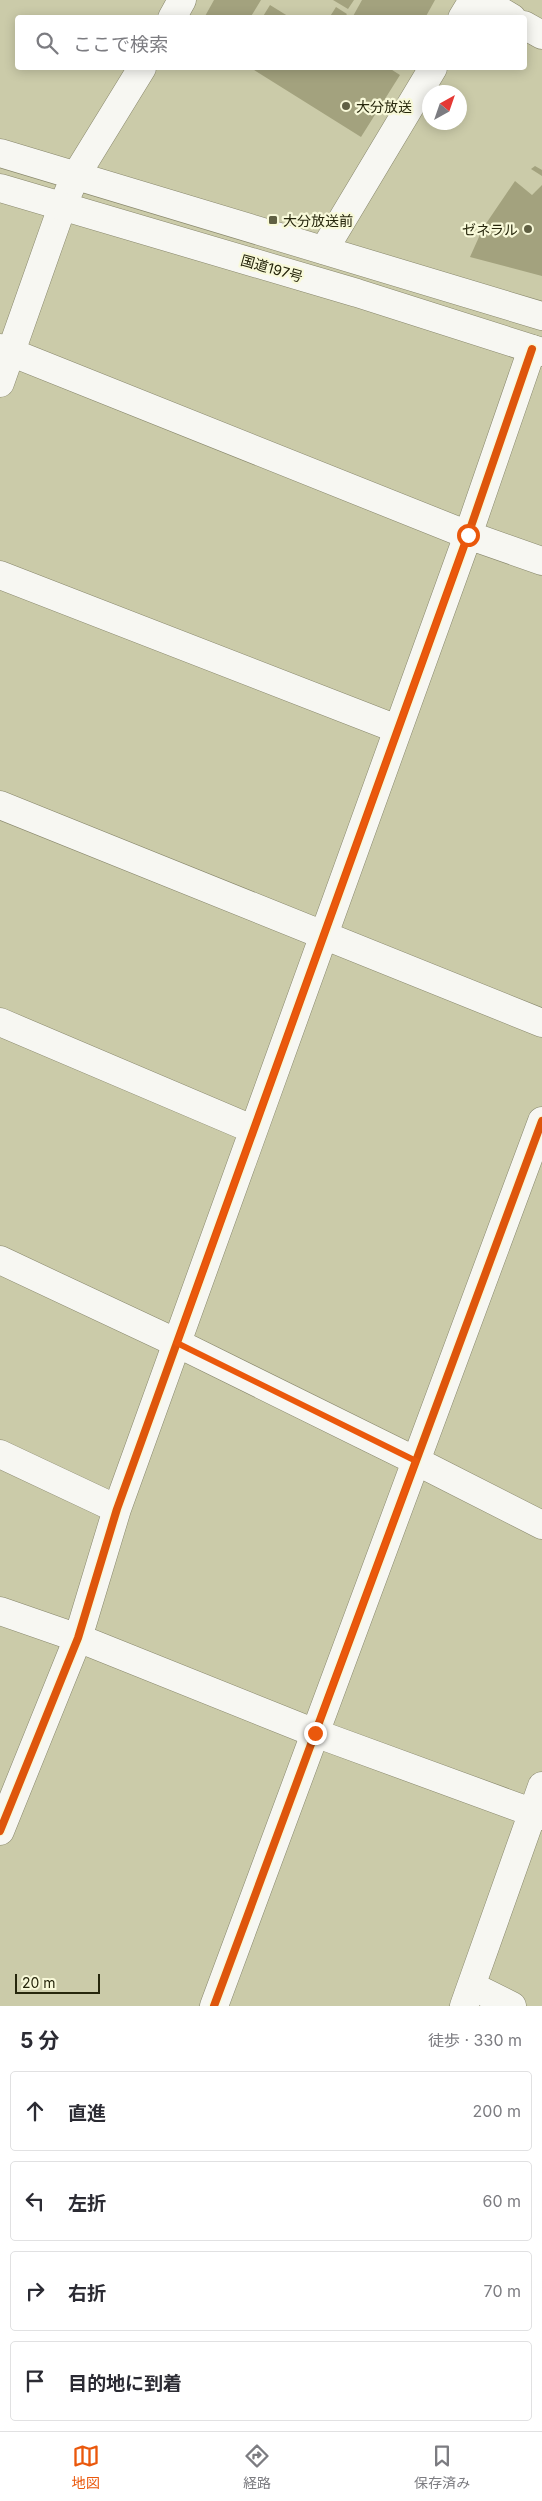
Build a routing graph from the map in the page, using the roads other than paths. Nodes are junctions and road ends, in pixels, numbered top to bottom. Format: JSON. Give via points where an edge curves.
{"nodes":[{"id":1,"x":182,"y":0,"type":"edge"},
{"id":2,"x":473,"y":0,"type":"edge"},
{"id":3,"x":482,"y":0,"type":"edge"},
{"id":4,"x":174,"y":15,"type":"edge"},
{"id":5,"x":464,"y":15,"type":"edge"},
{"id":6,"x":507,"y":15,"type":"edge"},
{"id":7,"x":527,"y":26,"type":"edge"},
{"id":8,"x":542,"y":35,"type":"edge"},
{"id":9,"x":141,"y":70,"type":"edge"},
{"id":10,"x":432,"y":70,"type":"edge"},
{"id":11,"x":0,"y":154,"type":"edge"},
{"id":12,"x":75,"y":177,"type":"junction"},
{"id":13,"x":0,"y":188,"type":"edge"},
{"id":14,"x":62,"y":207,"type":"junction"},
{"id":15,"x":324,"y":250,"type":"junction"},
{"id":16,"x":542,"y":316,"type":"edge"},
{"id":17,"x":5,"y":350,"type":"edge"},
{"id":18,"x":537,"y":350,"type":"edge"},
{"id":19,"x":0,"y":383,"type":"edge"},
{"id":20,"x":468,"y":535,"type":"junction"},
{"id":21,"x":542,"y":561,"type":"edge"},
{"id":22,"x":0,"y":575,"type":"edge"},
{"id":23,"x":397,"y":729,"type":"junction"},
{"id":24,"x":0,"y":805,"type":"edge"},
{"id":25,"x":324,"y":935,"type":"junction"},
{"id":26,"x":0,"y":1022,"type":"edge"},
{"id":27,"x":542,"y":1023,"type":"edge"},
{"id":28,"x":542,"y":1121,"type":"edge"},
{"id":29,"x":252,"y":1129,"type":"junction"},
{"id":30,"x":0,"y":1260,"type":"edge"},
{"id":31,"x":177,"y":1343,"type":"junction"},
{"id":32,"x":0,"y":1454,"type":"edge"},
{"id":33,"x":416,"y":1461,"type":"junction"},
{"id":34,"x":117,"y":1509,"type":"junction"},
{"id":35,"x":542,"y":1525,"type":"edge"},
{"id":36,"x":0,"y":1611,"type":"edge"},
{"id":37,"x":78,"y":1638,"type":"junction"},
{"id":38,"x":315,"y":1733,"type":"junction"},
{"id":39,"x":542,"y":1786,"type":"edge"},
{"id":40,"x":5,"y":1804,"type":"edge"},
{"id":41,"x":537,"y":1814,"type":"edge"},
{"id":42,"x":0,"y":1831,"type":"edge"},
{"id":43,"x":468,"y":1996,"type":"edge"},
{"id":44,"x":214,"y":2006,"type":"edge"},
{"id":45,"x":512,"y":2006,"type":"edge"}],
"edges":[{"from":1,"to":4,"type":"main road"},
{"from":2,"to":5,"type":"main road"},
{"from":3,"to":6,"type":"main road"},
{"from":7,"to":8,"type":"main road"},
{"from":9,"to":12,"type":"main road"},
{"from":10,"to":15,"type":"main road"},
{"from":11,"to":12,"type":"main road"},
{"from":12,"to":14,"type":"main road"},
{"from":12,"to":15,"type":"main road"},
{"from":13,"to":14,"type":"main road","name":"国道197号"},
{"from":14,"to":17,"type":"main road"},
{"from":14,"to":18,"type":"main road","name":"国道197号","via":[[357,292]]},
{"from":15,"to":16,"type":"main road"},
{"from":17,"to":19,"type":"main road"},
{"from":17,"to":20,"type":"main road"},
{"from":18,"to":20,"type":"main road"},
{"from":20,"to":21,"type":"main road"},
{"from":20,"to":23,"type":"main road"},
{"from":22,"to":23,"type":"main road"},
{"from":23,"to":25,"type":"main road"},
{"from":24,"to":25,"type":"main road"},
{"from":25,"to":27,"type":"main road"},
{"from":25,"to":29,"type":"main road"},
{"from":26,"to":29,"type":"main road"},
{"from":28,"to":33,"type":"main road"},
{"from":29,"to":31,"type":"main road"},
{"from":30,"to":31,"type":"main road"},
{"from":31,"to":33,"type":"main road"},
{"from":31,"to":34,"type":"main road"},
{"from":32,"to":34,"type":"main road"},
{"from":33,"to":35,"type":"main road"},
{"from":33,"to":38,"type":"main road"},
{"from":34,"to":37,"type":"main road"},
{"from":36,"to":37,"type":"main road"},
{"from":37,"to":38,"type":"main road"},
{"from":37,"to":40,"type":"main road"},
{"from":38,"to":41,"type":"main road"},
{"from":38,"to":44,"type":"main road"},
{"from":39,"to":41,"type":"main road"},
{"from":40,"to":42,"type":"main road"},
{"from":41,"to":43,"type":"main road"},
{"from":43,"to":45,"type":"main road"}]}
